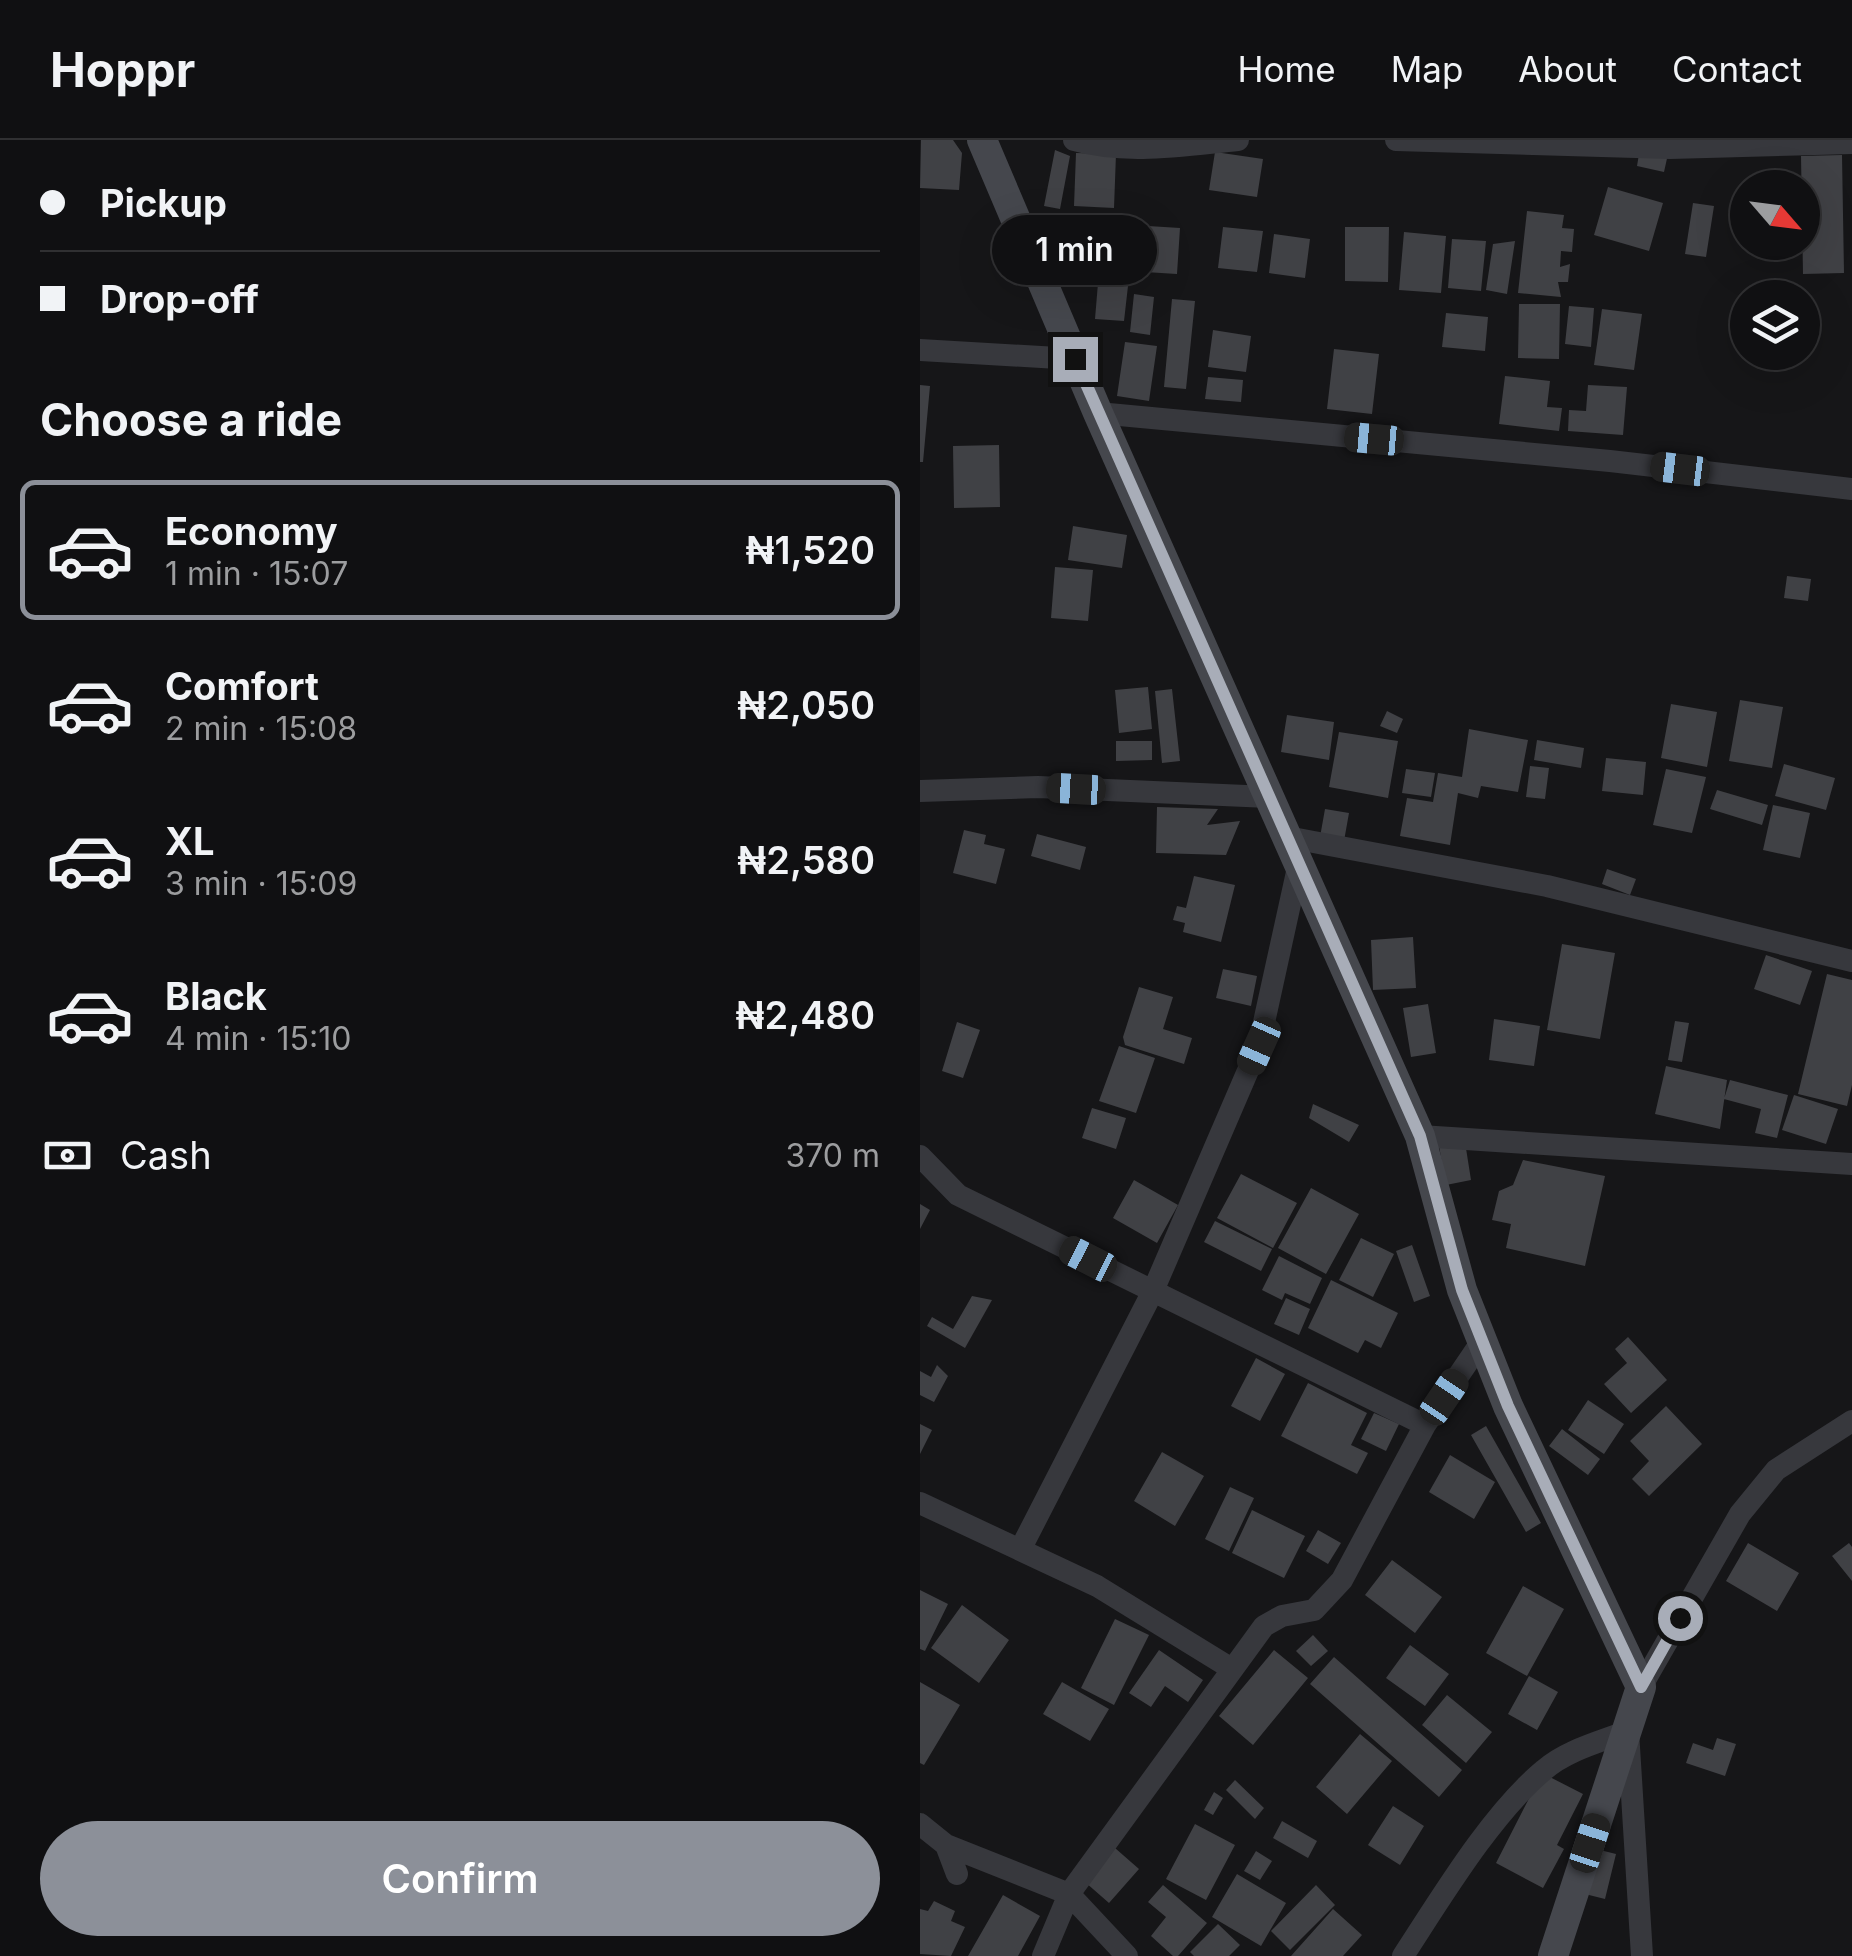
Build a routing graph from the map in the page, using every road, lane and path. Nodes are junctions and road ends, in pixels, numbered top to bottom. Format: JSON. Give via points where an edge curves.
{"nodes":[{"id":1,"x":982,"y":140,"type":"edge"},
{"id":2,"x":1074,"y":140,"type":"edge"},
{"id":3,"x":1238,"y":140,"type":"edge"},
{"id":4,"x":1396,"y":140,"type":"edge"},
{"id":5,"x":1852,"y":144,"type":"edge"},
{"id":6,"x":920,"y":350,"type":"edge"},
{"id":7,"x":1075,"y":359,"type":"junction"},
{"id":8,"x":1098,"y":413,"type":"junction"},
{"id":9,"x":1852,"y":489,"type":"edge"},
{"id":10,"x":920,"y":791,"type":"edge"},
{"id":11,"x":1269,"y":797,"type":"junction"},
{"id":12,"x":1293,"y":850,"type":"junction"},
{"id":13,"x":1852,"y":960,"type":"edge"},
{"id":14,"x":1420,"y":1136,"type":"junction"},
{"id":15,"x":920,"y":1158,"type":"edge"},
{"id":16,"x":1852,"y":1164,"type":"edge"},
{"id":17,"x":1153,"y":1291,"type":"junction"},
{"id":18,"x":1482,"y":1341,"type":"junction"},
{"id":19,"x":1852,"y":1421,"type":"edge"},
{"id":20,"x":1425,"y":1425,"type":"junction"},
{"id":21,"x":920,"y":1504,"type":"edge"},
{"id":22,"x":1020,"y":1550,"type":"junction"},
{"id":23,"x":1232,"y":1669,"type":"junction"},
{"id":24,"x":1641,"y":1687,"type":"junction"},
{"id":25,"x":1628,"y":1731,"type":"junction"},
{"id":26,"x":920,"y":1824,"type":"edge"},
{"id":27,"x":946,"y":1845,"type":"junction"},
{"id":28,"x":957,"y":1874,"type":"dead end"},
{"id":29,"x":1069,"y":1894,"type":"junction"},
{"id":30,"x":1042,"y":1956,"type":"edge"},
{"id":31,"x":1127,"y":1956,"type":"edge"},
{"id":32,"x":1403,"y":1956,"type":"edge"},
{"id":33,"x":1553,"y":1956,"type":"edge"},
{"id":34,"x":1642,"y":1956,"type":"edge"}],
"edges":[{"from":1,"to":7,"type":"street"},
{"from":2,"to":3,"type":"street","via":[[1154,148]]},
{"from":4,"to":5,"type":"street","via":[[1670,148]]},
{"from":6,"to":7,"type":"street"},
{"from":7,"to":8,"type":"street"},
{"from":8,"to":9,"type":"street"},
{"from":8,"to":11,"type":"street"},
{"from":10,"to":11,"type":"street","via":[[1038,787]]},
{"from":11,"to":12,"type":"street"},
{"from":12,"to":13,"type":"street","via":[[1547,886]]},
{"from":12,"to":14,"type":"street"},
{"from":12,"to":17,"type":"street","via":[[1259,1046]]},
{"from":14,"to":16,"type":"street"},
{"from":14,"to":18,"type":"street"},
{"from":15,"to":17,"type":"street","via":[[958,1195]]},
{"from":17,"to":20,"type":"street"},
{"from":17,"to":22,"type":"street"},
{"from":18,"to":20,"type":"street"},
{"from":18,"to":24,"type":"street"},
{"from":19,"to":24,"type":"street","via":[[1776,1470],[1740,1514]]},
{"from":20,"to":23,"type":"street","via":[[1342,1580],[1314,1610],[1264,1626]]},
{"from":21,"to":22,"type":"street"},
{"from":22,"to":23,"type":"street","via":[[1097,1586]]},
{"from":23,"to":29,"type":"street"},
{"from":24,"to":25,"type":"street"},
{"from":25,"to":32,"type":"street","via":[[1544,1770],[1451,1880]]},
{"from":25,"to":33,"type":"street"},
{"from":25,"to":34,"type":"street"},
{"from":26,"to":27,"type":"street"},
{"from":27,"to":28,"type":"street"},
{"from":27,"to":29,"type":"street"},
{"from":29,"to":30,"type":"street"},
{"from":29,"to":31,"type":"street"}]}
